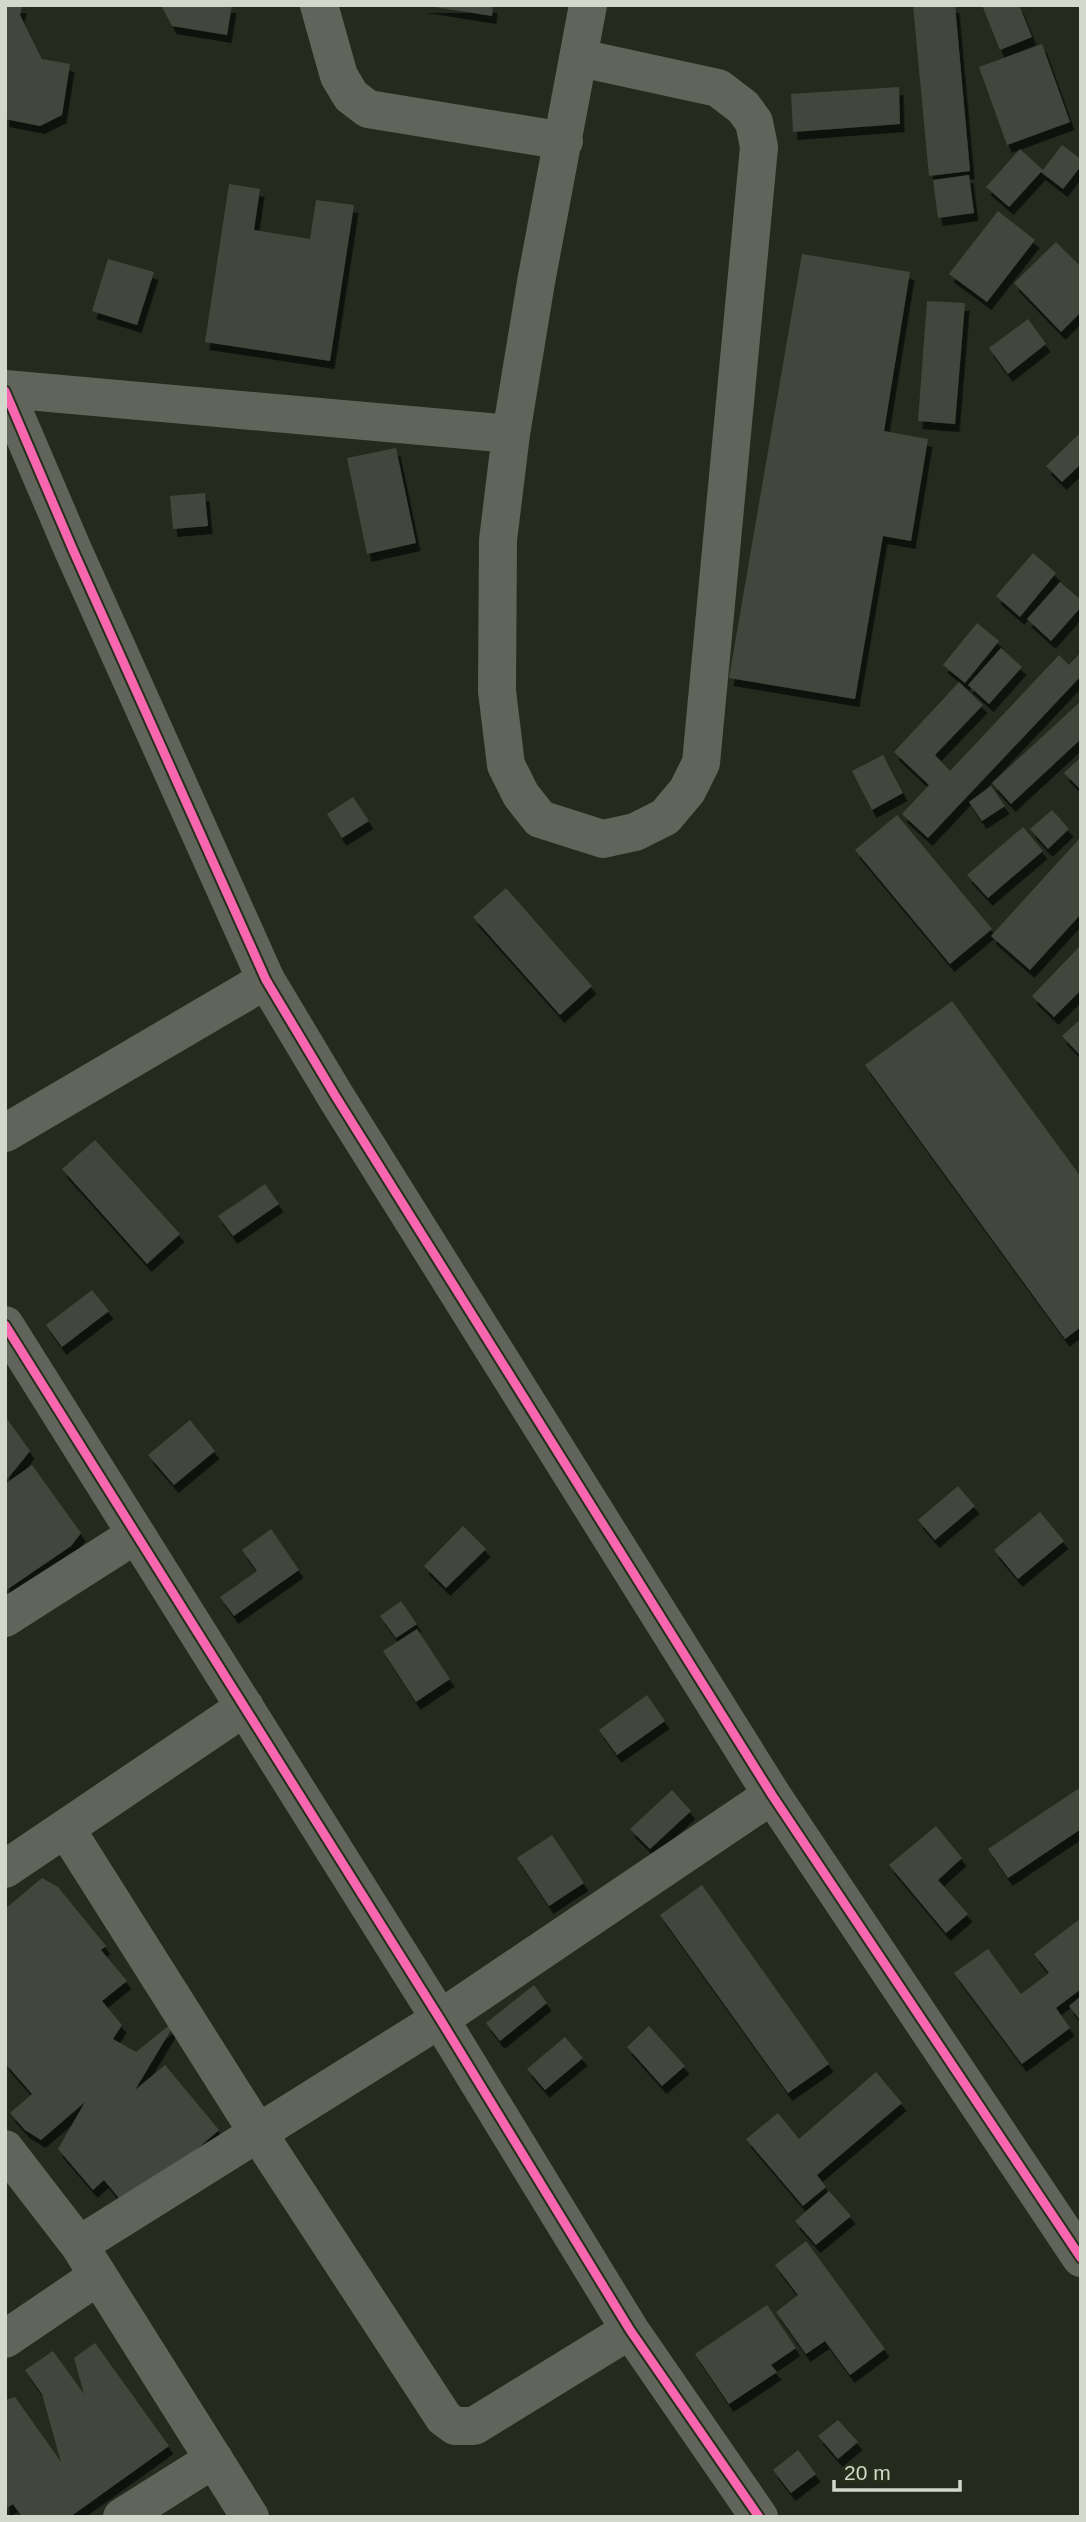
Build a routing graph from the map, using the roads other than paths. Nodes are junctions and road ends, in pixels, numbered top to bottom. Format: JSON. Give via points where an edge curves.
{"nodes":[{"id":1,"x":319,"y":5,"type":"edge"},
{"id":2,"x":589,"y":5,"type":"edge"},
{"id":3,"x":580,"y":58,"type":"junction"},
{"id":4,"x":564,"y":141,"type":"junction"},
{"id":5,"x":5,"y":390,"type":"edge"},
{"id":6,"x":511,"y":434,"type":"junction"},
{"id":7,"x":266,"y":980,"type":"junction"},
{"id":8,"x":5,"y":1133,"type":"edge"},
{"id":9,"x":5,"y":1325,"type":"edge"},
{"id":10,"x":135,"y":1535,"type":"junction"},
{"id":11,"x":5,"y":1618,"type":"edge"},
{"id":12,"x":245,"y":1707,"type":"junction"},
{"id":13,"x":772,"y":1795,"type":"junction"},
{"id":14,"x":66,"y":1829,"type":"junction"},
{"id":15,"x":5,"y":1869,"type":"edge"},
{"id":16,"x":440,"y":2019,"type":"junction"},
{"id":17,"x":258,"y":2133,"type":"junction"},
{"id":18,"x":5,"y":2149,"type":"edge"},
{"id":19,"x":1076,"y":2241,"type":"edge"},
{"id":20,"x":89,"y":2260,"type":"junction"},
{"id":21,"x":630,"y":2330,"type":"junction"},
{"id":22,"x":5,"y":2339,"type":"edge"},
{"id":23,"x":214,"y":2459,"type":"junction"},
{"id":24,"x":122,"y":2517,"type":"edge"},
{"id":25,"x":250,"y":2517,"type":"edge"},
{"id":26,"x":759,"y":2517,"type":"edge"}],
"edges":[{"from":1,"to":4,"type":"street","via":[[339,76],[351,96],[368,109]]},
{"from":2,"to":3,"type":"street"},
{"from":3,"to":4,"type":"street"},
{"from":3,"to":6,"type":"street","via":[[718,88],[754,122],[759,147],[701,763],[687,791],[665,817],[635,832],[603,839],[540,820],[521,796],[506,765],[497,691],[498,540]]},
{"from":4,"to":6,"type":"street"},
{"from":5,"to":6,"type":"street"},
{"from":5,"to":7,"type":"street"},
{"from":7,"to":8,"type":"street"},
{"from":7,"to":13,"type":"street"},
{"from":9,"to":10,"type":"street"},
{"from":10,"to":11,"type":"street"},
{"from":10,"to":12,"type":"street"},
{"from":12,"to":14,"type":"street"},
{"from":12,"to":16,"type":"street"},
{"from":13,"to":16,"type":"street"},
{"from":13,"to":19,"type":"street"},
{"from":14,"to":15,"type":"street"},
{"from":14,"to":17,"type":"street"},
{"from":16,"to":17,"type":"street"},
{"from":16,"to":21,"type":"street"},
{"from":17,"to":20,"type":"street"},
{"from":17,"to":21,"type":"street","via":[[444,2418],[455,2426],[474,2426]]},
{"from":18,"to":20,"type":"street"},
{"from":20,"to":22,"type":"street"},
{"from":20,"to":23,"type":"street"},
{"from":21,"to":26,"type":"street"},
{"from":23,"to":24,"type":"street"},
{"from":23,"to":25,"type":"street"}]}
